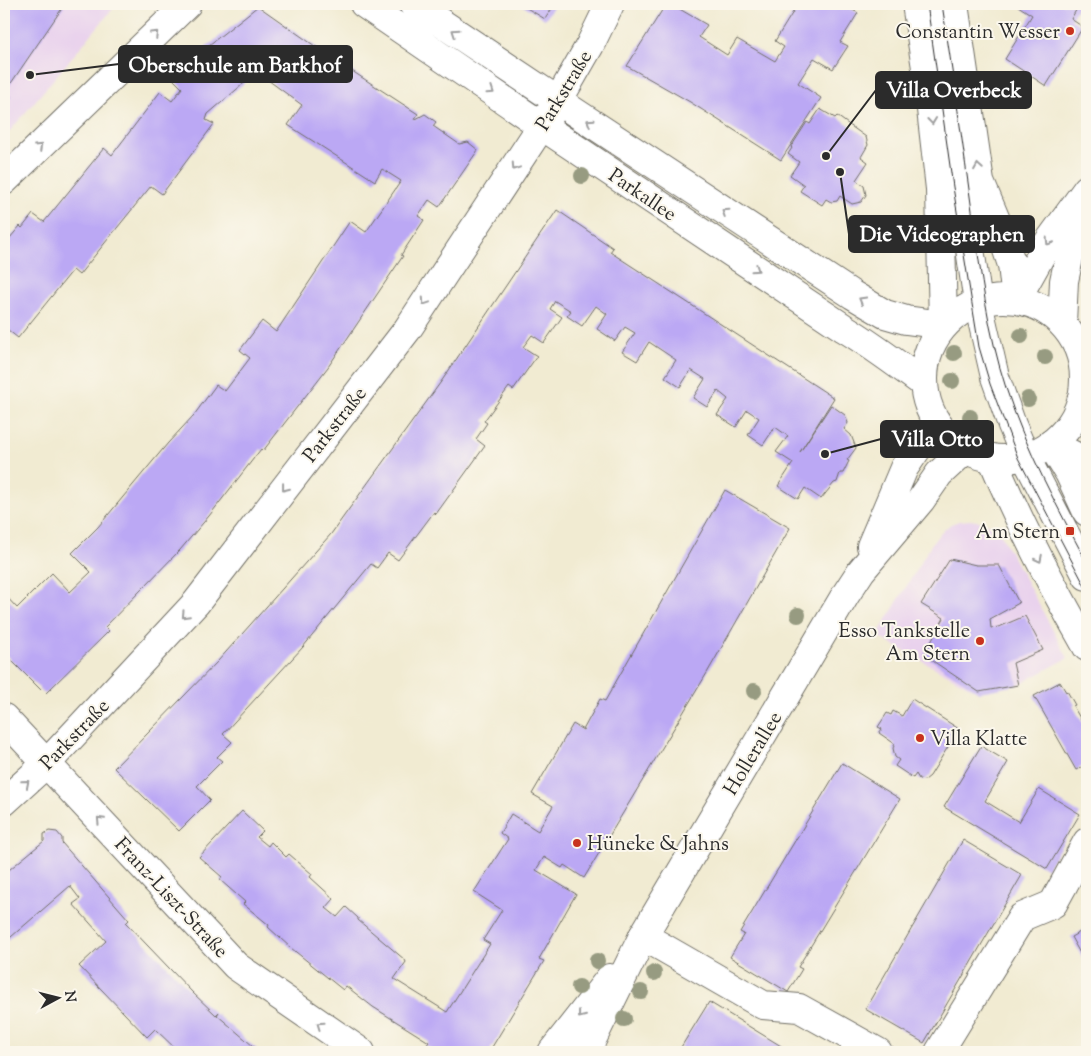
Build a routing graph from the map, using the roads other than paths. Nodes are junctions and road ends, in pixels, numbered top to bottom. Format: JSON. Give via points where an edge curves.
{"nodes":[{"id":1,"x":187,"y":4,"type":"edge"},
{"id":2,"x":364,"y":4,"type":"edge"},
{"id":3,"x":413,"y":4,"type":"edge"},
{"id":4,"x":610,"y":4,"type":"edge"},
{"id":5,"x":916,"y":4,"type":"edge"},
{"id":6,"x":934,"y":4,"type":"edge"},
{"id":7,"x":954,"y":4,"type":"edge"},
{"id":8,"x":558,"y":101,"type":"junction"},
{"id":9,"x":542,"y":126,"type":"junction"},
{"id":10,"x":4,"y":181,"type":"edge"},
{"id":11,"x":960,"y":186,"type":"junction"},
{"id":12,"x":1087,"y":189,"type":"edge"},
{"id":13,"x":1087,"y":203,"type":"edge"},
{"id":14,"x":993,"y":213,"type":"junction"},
{"id":15,"x":942,"y":224,"type":"junction"},
{"id":16,"x":1071,"y":254,"type":"junction"},
{"id":17,"x":1087,"y":281,"type":"edge"},
{"id":18,"x":1016,"y":300,"type":"junction"},
{"id":19,"x":978,"y":303,"type":"junction"},
{"id":20,"x":1062,"y":323,"type":"junction"},
{"id":21,"x":943,"y":325,"type":"junction"},
{"id":22,"x":923,"y":383,"type":"junction"},
{"id":23,"x":1085,"y":396,"type":"edge"},
{"id":24,"x":936,"y":421,"type":"junction"},
{"id":25,"x":1051,"y":444,"type":"junction"},
{"id":26,"x":965,"y":450,"type":"junction"},
{"id":27,"x":1025,"y":456,"type":"junction"},
{"id":28,"x":992,"y":458,"type":"junction"},
{"id":29,"x":1087,"y":462,"type":"edge"},
{"id":30,"x":1087,"y":512,"type":"edge"},
{"id":31,"x":861,"y":571,"type":"junction"},
{"id":32,"x":1087,"y":576,"type":"edge"},
{"id":33,"x":1087,"y":647,"type":"edge"},
{"id":34,"x":4,"y":718,"type":"edge"},
{"id":35,"x":48,"y":764,"type":"junction"},
{"id":36,"x":4,"y":802,"type":"edge"},
{"id":37,"x":1087,"y":842,"type":"edge"},
{"id":38,"x":643,"y":936,"type":"junction"},
{"id":39,"x":360,"y":1052,"type":"edge"},
{"id":40,"x":552,"y":1052,"type":"edge"},
{"id":41,"x":586,"y":1052,"type":"edge"},
{"id":42,"x":878,"y":1052,"type":"edge"},
{"id":43,"x":939,"y":1052,"type":"edge"}],
"edges":[{"from":10,"to":1,"type":"street","one_way":true},
{"from":2,"to":9,"type":"street","name":"Parkallee","one_way":true},
{"from":8,"to":3,"type":"street","name":"Parkallee","one_way":true},
{"from":4,"to":8,"type":"street","name":"Parkstraße"},
{"from":5,"to":15,"type":"street","one_way":true,"via":[[927,74]]},
{"from":6,"to":11,"type":"street"},
{"from":14,"to":7,"type":"street","one_way":true,"via":[[980,182]]},
{"from":8,"to":9,"type":"street","name":"Parkstraße"},
{"from":21,"to":8,"type":"street","name":"Parkallee","one_way":true,"via":[[885,314]]},
{"from":9,"to":22,"type":"street","name":"Parkallee","one_way":true,"via":[[872,345]]},
{"from":9,"to":35,"type":"street","name":"Parkstraße","one_way":true,"via":[[406,330],[196,603]]},
{"from":11,"to":14,"type":"street"},
{"from":11,"to":15,"type":"street"},
{"from":11,"to":19,"type":"street"},
{"from":12,"to":18,"type":"street","one_way":true,"via":[[1049,241]]},
{"from":13,"to":16,"type":"street","via":[[1074,234]]},
{"from":14,"to":18,"type":"street","via":[[1012,265]]},
{"from":15,"to":21,"type":"street"},
{"from":16,"to":17,"type":"street","via":[[1078,271]]},
{"from":16,"to":20,"type":"street","via":[[1064,281]]},
{"from":18,"to":19,"type":"street"},
{"from":18,"to":20,"type":"street","via":[[1035,305]]},
{"from":19,"to":21,"type":"street"},
{"from":19,"to":27,"type":"street","via":[[995,377]]},
{"from":20,"to":23,"type":"street","via":[[1077,348]]},
{"from":21,"to":22,"type":"street","via":[[931,346]]},
{"from":22,"to":24,"type":"street"},
{"from":23,"to":25,"type":"street","via":[[1077,414]]},
{"from":24,"to":26,"type":"street"},
{"from":24,"to":31,"type":"street","name":"Hollerallee","via":[[904,468]]},
{"from":25,"to":27,"type":"street"},
{"from":25,"to":29,"type":"street"},
{"from":25,"to":30,"type":"street"},
{"from":26,"to":28,"type":"street"},
{"from":26,"to":31,"type":"street","name":"Hollerallee","via":[[940,474]]},
{"from":27,"to":28,"type":"street"},
{"from":27,"to":32,"type":"street"},
{"from":28,"to":33,"type":"street","one_way":true,"via":[[1052,586]]},
{"from":31,"to":38,"type":"street","name":"Hollerallee"},
{"from":34,"to":35,"type":"street","name":"Franz-Liszt-Straße"},
{"from":36,"to":35,"type":"street","name":"Parkstraße","one_way":true},
{"from":39,"to":35,"type":"street","name":"Franz-Liszt-Straße","one_way":true,"via":[[236,966]]},
{"from":37,"to":43,"type":"street","via":[[1053,904],[1022,917]]},
{"from":38,"to":40,"type":"street","name":"Hollerallee","one_way":true},
{"from":38,"to":41,"type":"street","name":"Hollerallee"},
{"from":38,"to":42,"type":"street","via":[[763,1005],[799,1008]]}]}
